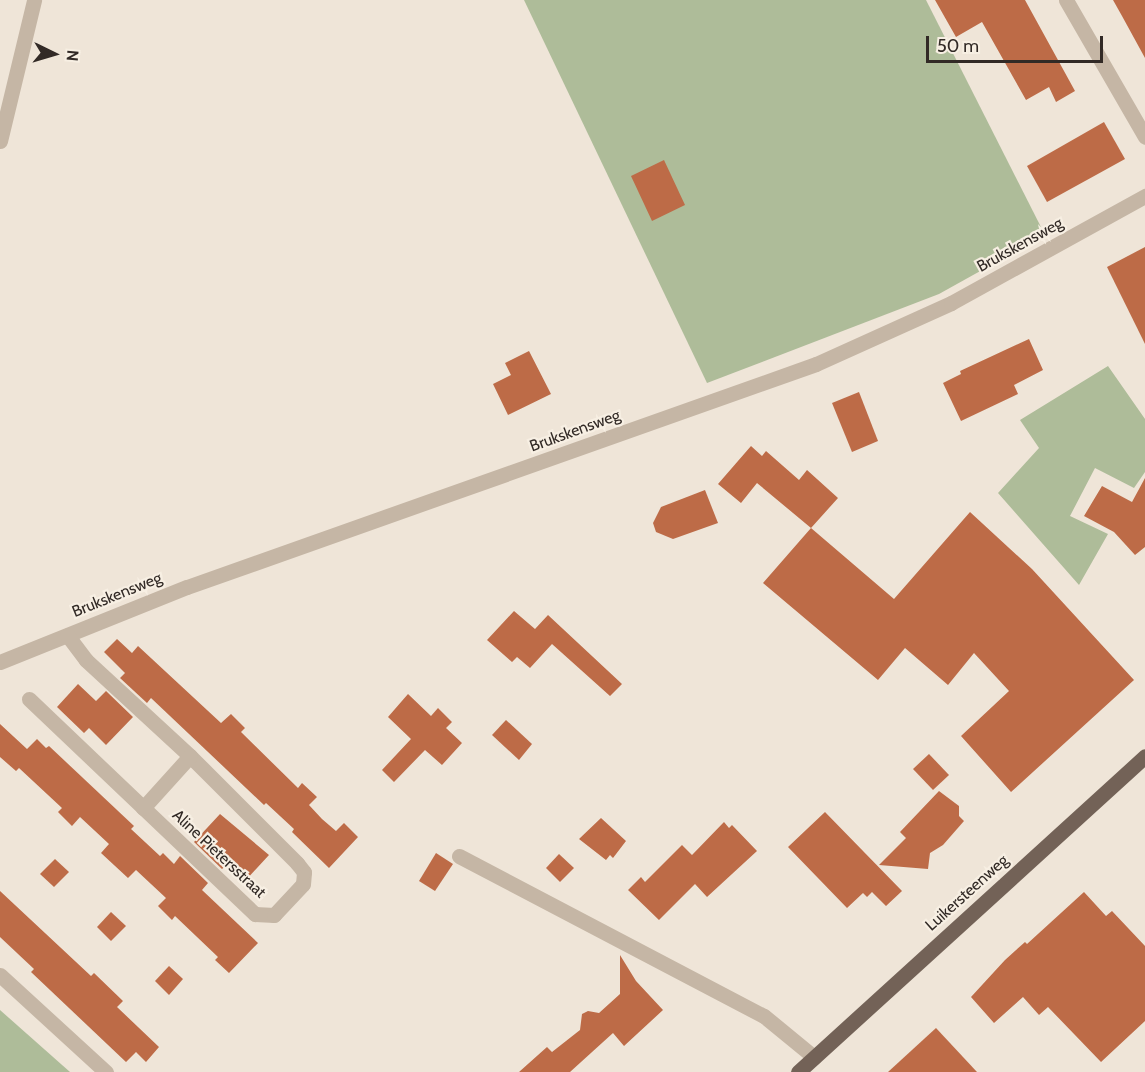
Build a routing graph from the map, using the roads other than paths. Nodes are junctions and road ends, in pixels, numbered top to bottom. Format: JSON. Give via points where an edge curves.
{"nodes":[{"id":1,"x":34,"y":0,"type":"edge"},
{"id":2,"x":1066,"y":0,"type":"edge"},
{"id":3,"x":1145,"y":137,"type":"edge"},
{"id":4,"x":0,"y":141,"type":"edge"},
{"id":5,"x":1145,"y":196,"type":"edge"},
{"id":6,"x":68,"y":635,"type":"junction"},
{"id":7,"x":0,"y":662,"type":"edge"},
{"id":8,"x":29,"y":699,"type":"dead end"},
{"id":9,"x":190,"y":756,"type":"junction"},
{"id":10,"x":1145,"y":756,"type":"edge"},
{"id":11,"x":143,"y":808,"type":"junction"},
{"id":12,"x":459,"y":856,"type":"dead end"},
{"id":13,"x":0,"y":975,"type":"edge"},
{"id":14,"x":814,"y":1057,"type":"junction"},
{"id":15,"x":106,"y":1072,"type":"edge"},
{"id":16,"x":798,"y":1072,"type":"edge"}],
"edges":[{"from":1,"to":4,"type":"street"},
{"from":2,"to":3,"type":"street"},
{"from":5,"to":6,"type":"street","name":"Brukskensweg","via":[[951,303],[816,364],[187,587]]},
{"from":6,"to":7,"type":"street","name":"Brukskensweg"},
{"from":6,"to":9,"type":"street","name":"Aline Pietersstraat","via":[[86,660]]},
{"from":8,"to":11,"type":"street","name":"Aline Pietersstraat"},
{"from":9,"to":11,"type":"street"},
{"from":9,"to":11,"type":"street","name":"Aline Pietersstraat","via":[[297,863],[304,872],[303,884],[274,915],[255,914]]},
{"from":10,"to":14,"type":"main road","name":"Luikersteenweg"},
{"from":12,"to":14,"type":"street","via":[[764,1016]]},
{"from":13,"to":15,"type":"street"},
{"from":14,"to":16,"type":"main road","name":"Luikersteenweg"}]}
